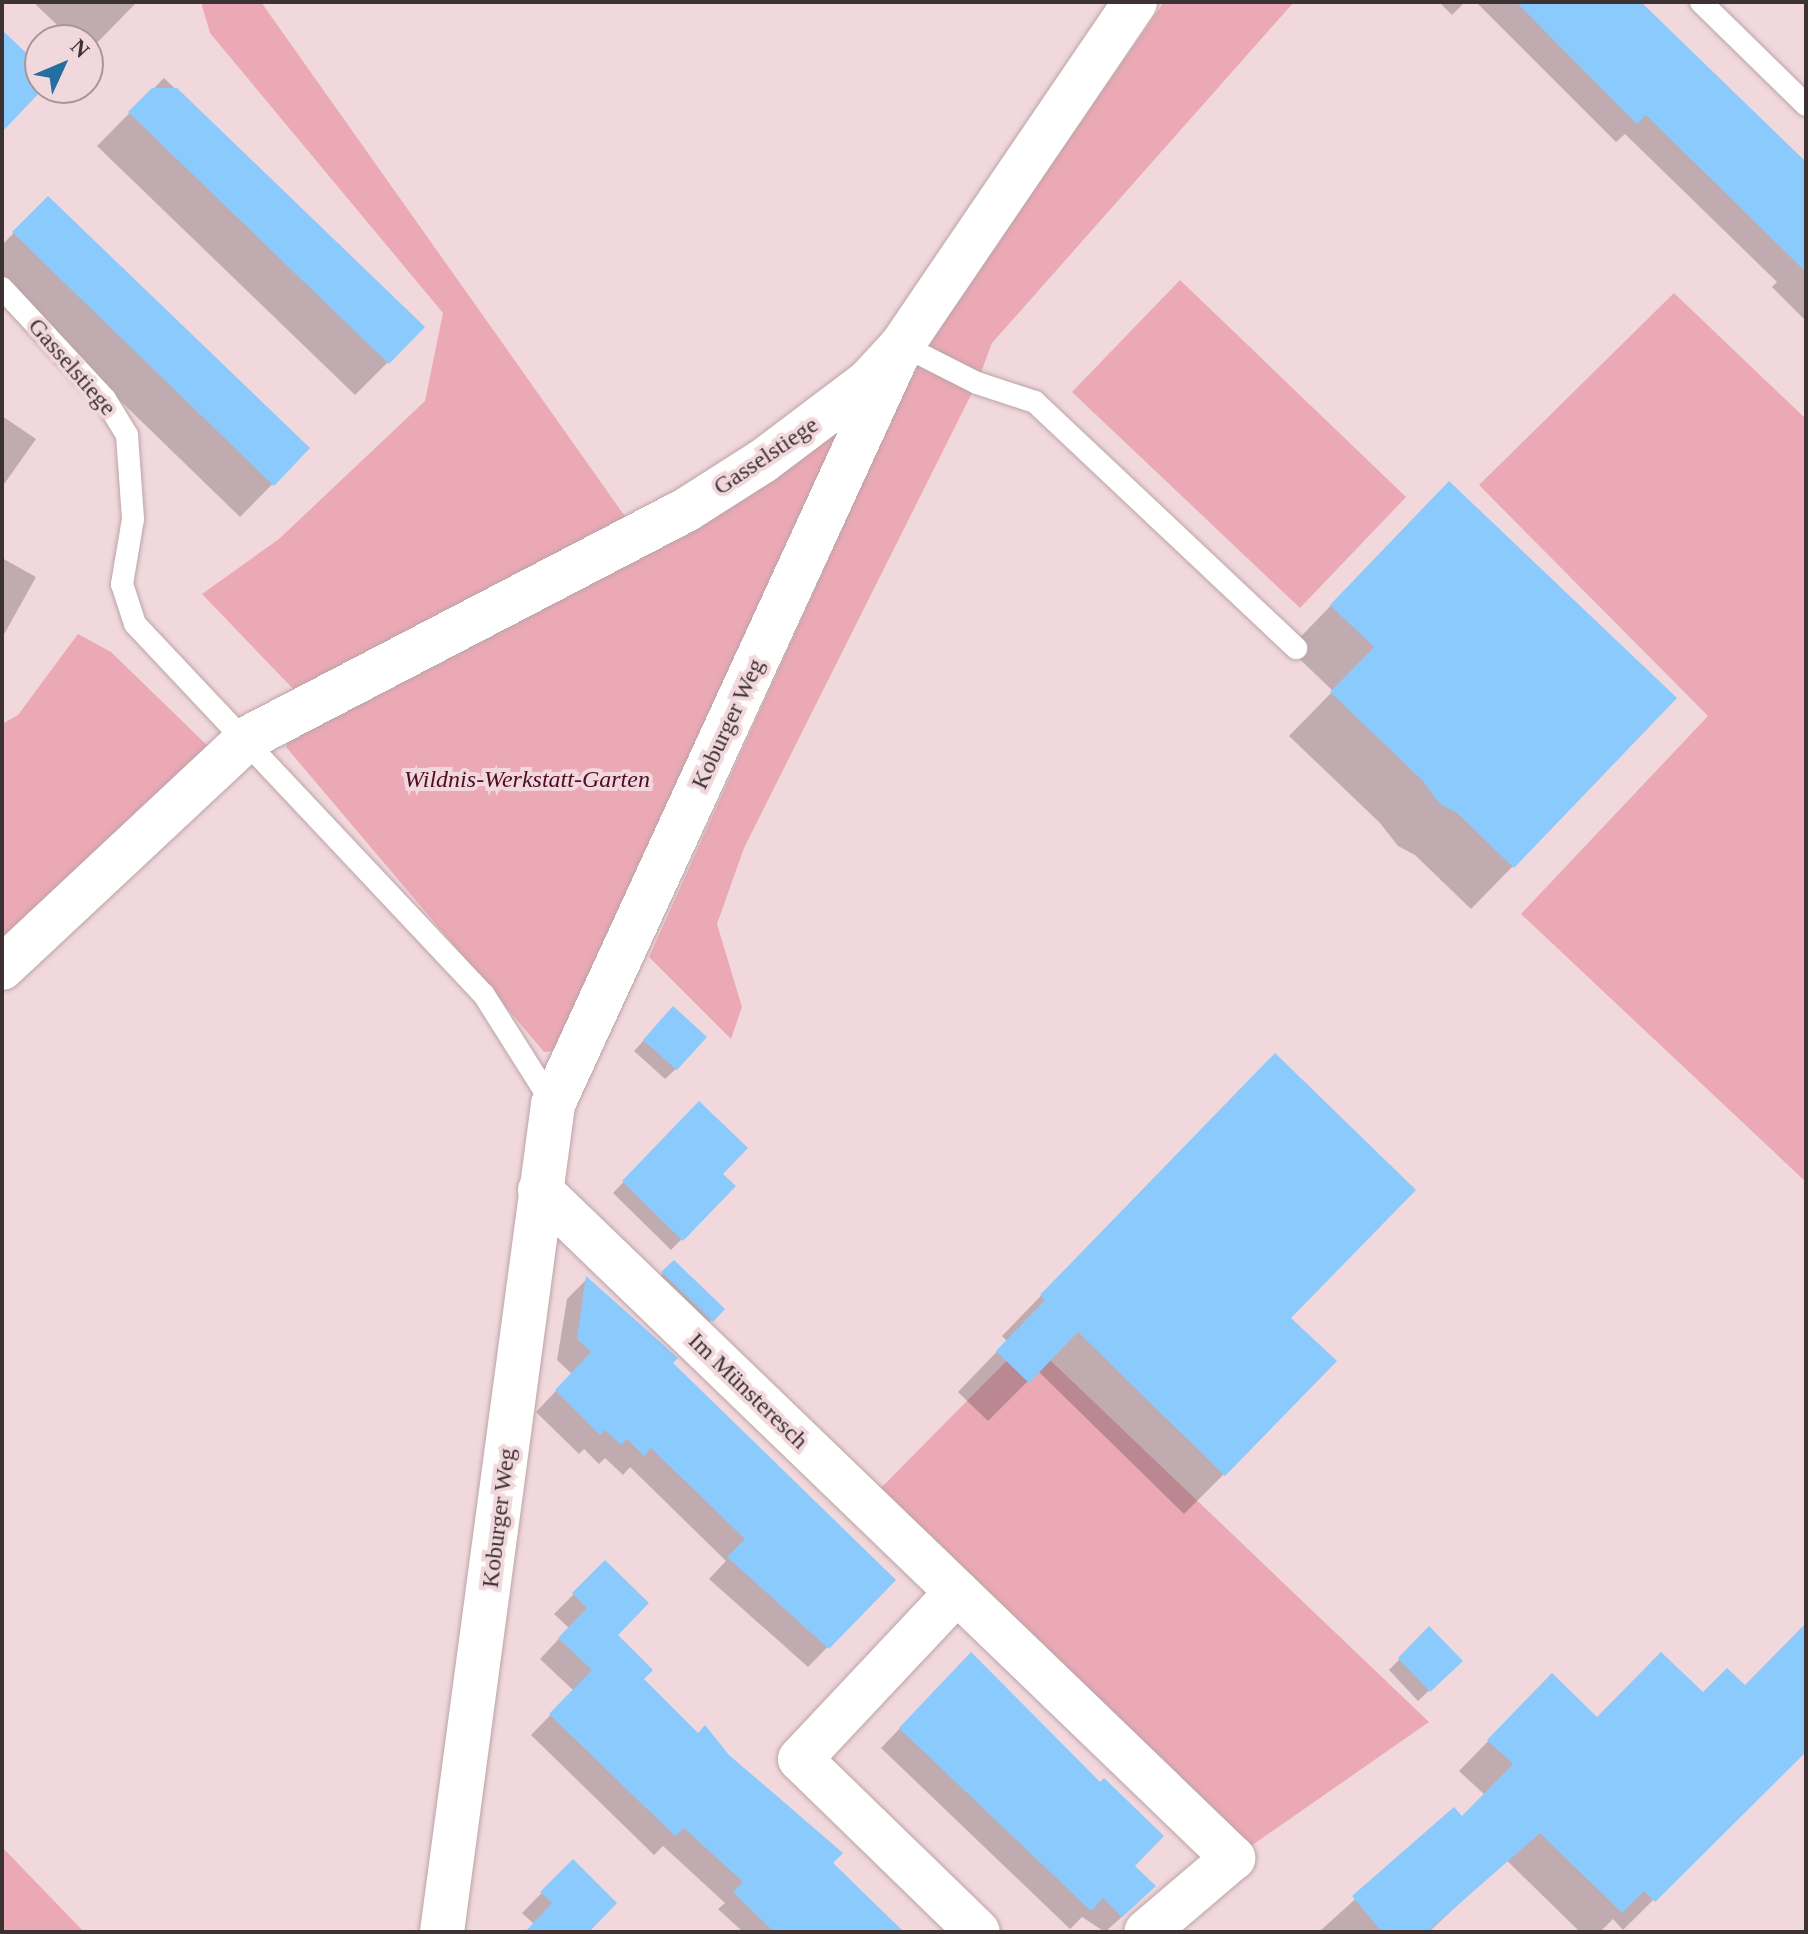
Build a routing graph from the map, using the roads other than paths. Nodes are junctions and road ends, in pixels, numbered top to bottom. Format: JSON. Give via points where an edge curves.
{"nodes":[{"id":1,"x":1135,"y":2,"type":"edge"},
{"id":2,"x":1701,"y":2,"type":"edge"},
{"id":3,"x":1806,"y":105,"type":"edge"},
{"id":4,"x":2,"y":288,"type":"edge"},
{"id":5,"x":902,"y":345,"type":"junction"},
{"id":6,"x":1296,"y":648,"type":"dead end"},
{"id":7,"x":248,"y":738,"type":"junction"},
{"id":8,"x":2,"y":968,"type":"edge"},
{"id":9,"x":553,"y":1104,"type":"junction"},
{"id":10,"x":540,"y":1190,"type":"junction"},
{"id":11,"x":957,"y":1592,"type":"junction"},
{"id":12,"x":442,"y":1932,"type":"edge"},
{"id":13,"x":978,"y":1932,"type":"edge"},
{"id":14,"x":1146,"y":1932,"type":"edge"}],
"edges":[{"from":1,"to":5,"type":"street","name":"Gasselstiege"},
{"from":2,"to":3,"type":"lane"},
{"from":4,"to":7,"type":"lane","name":"Gasselstiege","via":[[105,399],[127,435],[133,519],[122,584],[135,624]]},
{"from":5,"to":6,"type":"lane","via":[[977,383],[1035,402]]},
{"from":5,"to":7,"type":"street","name":"Gasselstiege","via":[[833,410],[686,510]]},
{"from":5,"to":9,"type":"street","name":"Koburger Weg"},
{"from":7,"to":8,"type":"street","name":"Gasselstiege"},
{"from":7,"to":9,"type":"lane","via":[[484,995]]},
{"from":9,"to":10,"type":"street","name":"Koburger Weg"},
{"from":10,"to":11,"type":"street","name":"Im Münsteresch"},
{"from":10,"to":12,"type":"street","name":"Koburger Weg","via":[[480,1675]]},
{"from":11,"to":13,"type":"street","via":[[800,1759]]},
{"from":11,"to":14,"type":"street","name":"Im Münsteresch","via":[[1233,1858]]}]}
